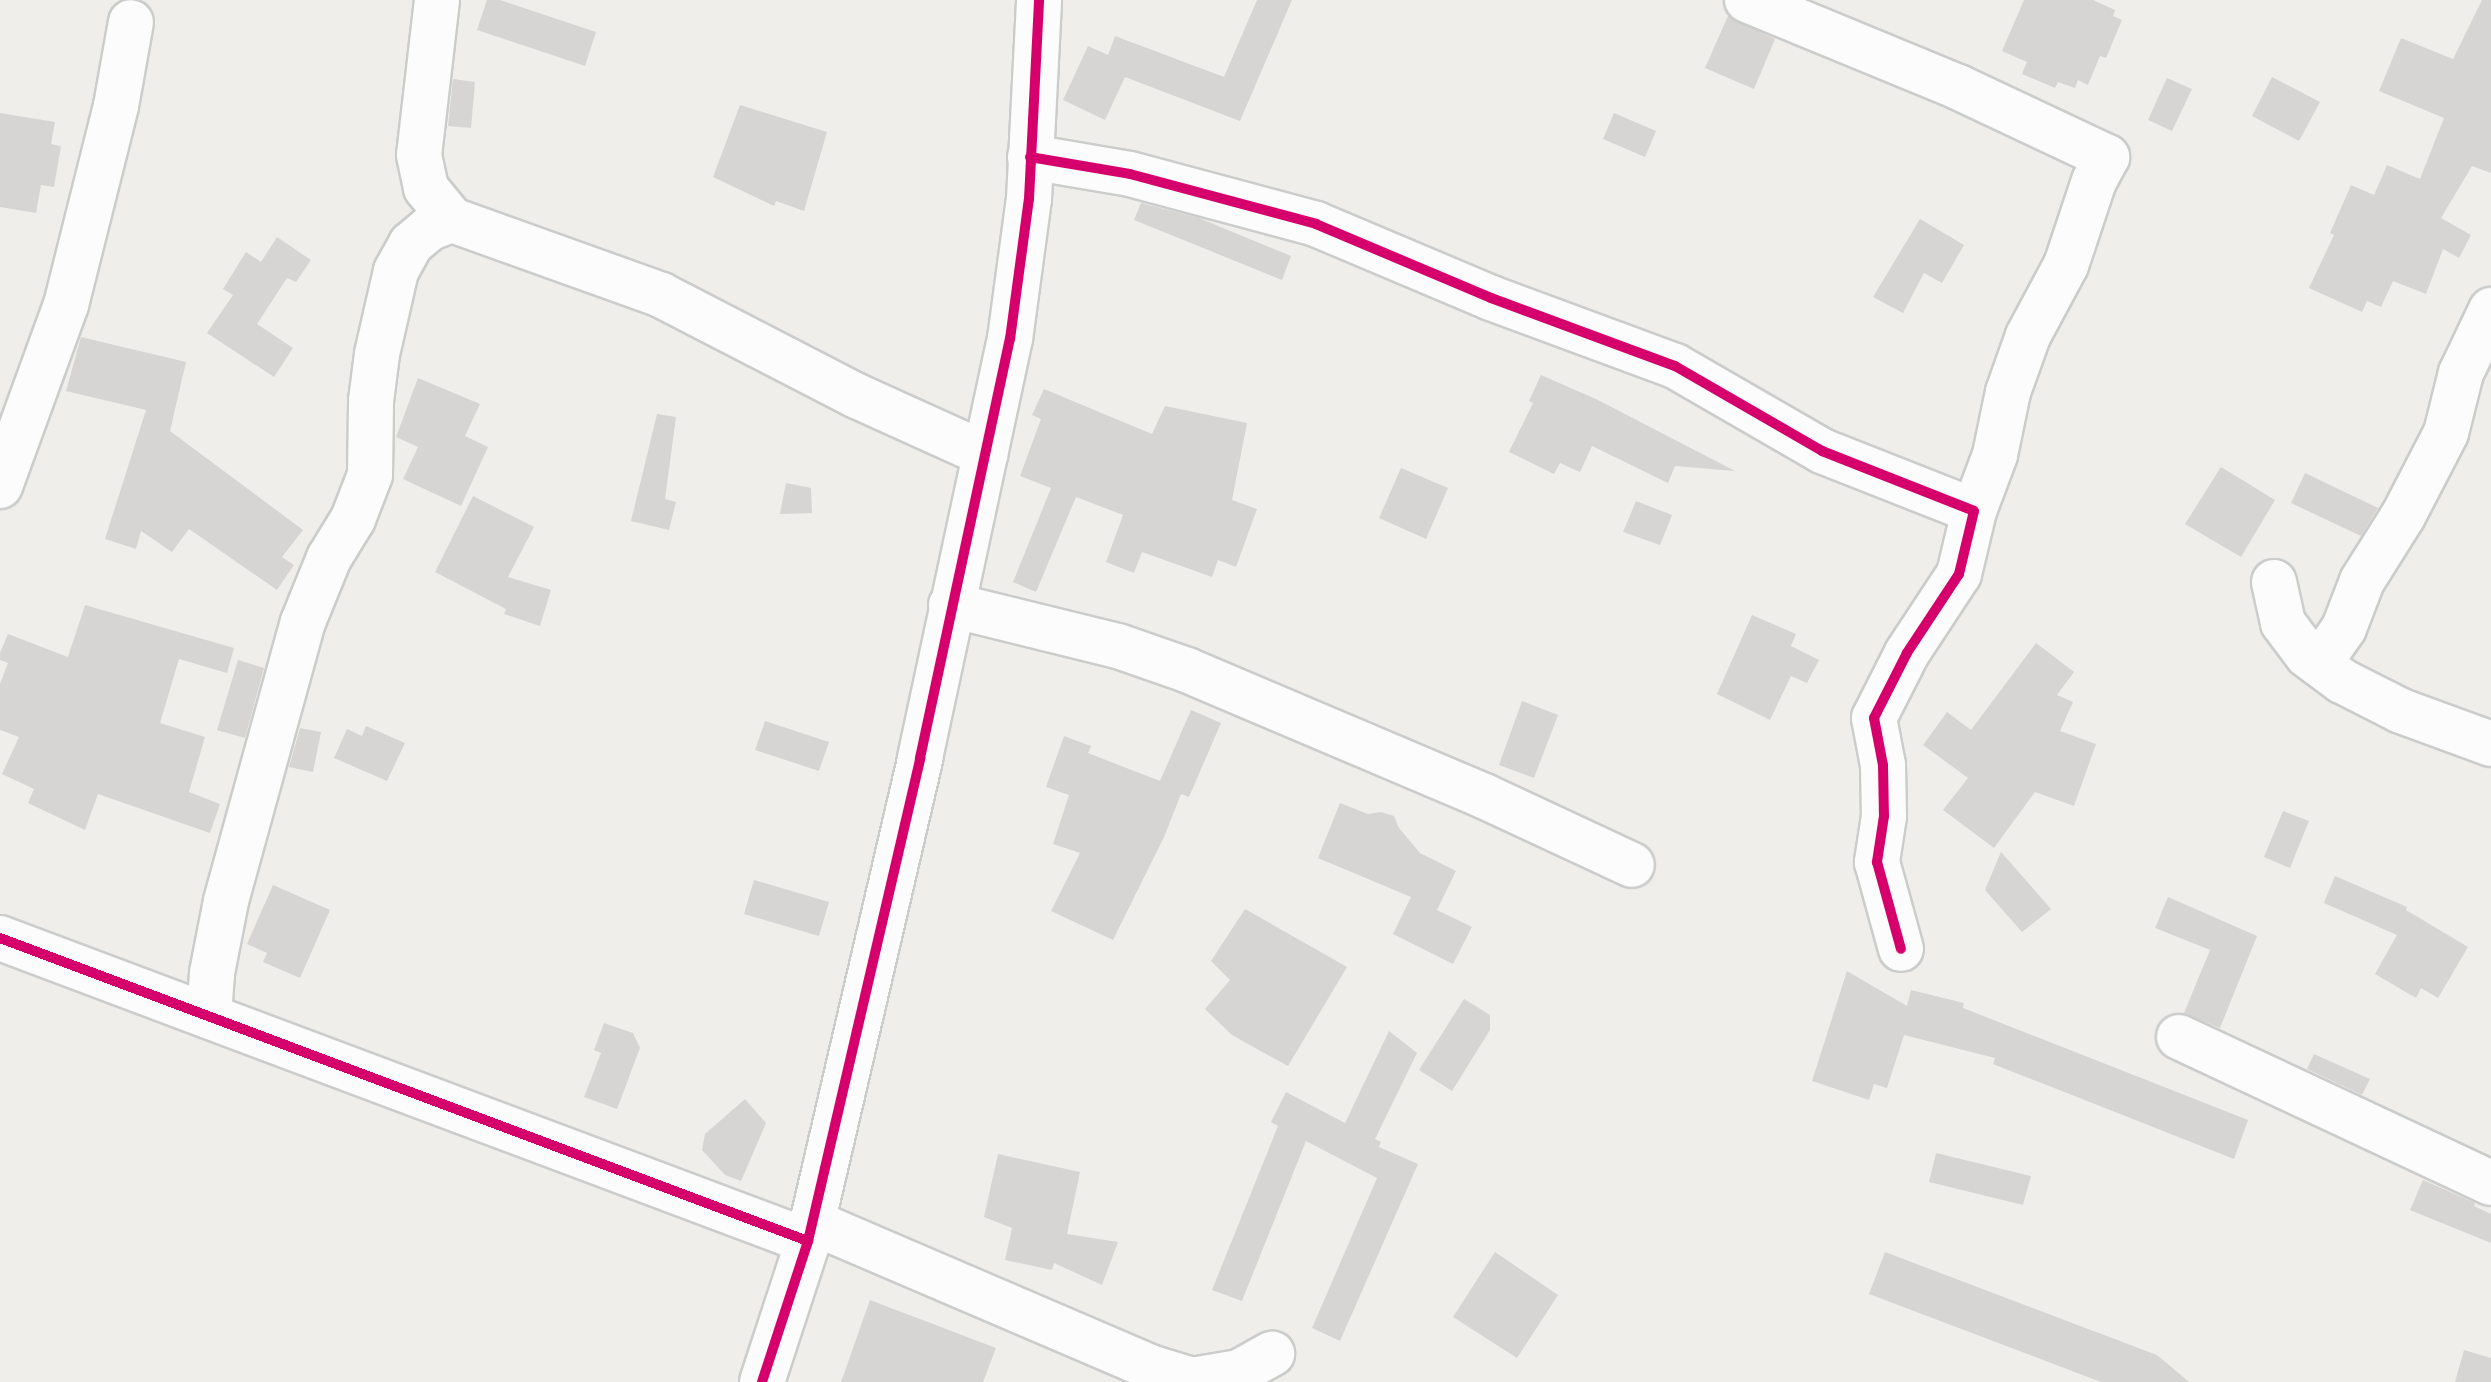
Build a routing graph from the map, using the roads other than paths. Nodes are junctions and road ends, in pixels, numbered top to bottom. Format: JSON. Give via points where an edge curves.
{"nodes":[{"id":1,"x":437,"y":0,"type":"edge"},
{"id":2,"x":1039,"y":0,"type":"edge"},
{"id":3,"x":1747,"y":0,"type":"edge"},
{"id":4,"x":131,"y":22,"type":"dead end"},
{"id":5,"x":1030,"y":157,"type":"junction"},
{"id":6,"x":452,"y":220,"type":"junction"},
{"id":7,"x":2491,"y":310,"type":"edge"},
{"id":8,"x":985,"y":454,"type":"junction"},
{"id":9,"x":0,"y":486,"type":"edge"},
{"id":10,"x":1974,"y":511,"type":"junction"},
{"id":11,"x":2274,"y":582,"type":"dead end"},
{"id":12,"x":951,"y":605,"type":"junction"},
{"id":13,"x":2319,"y":664,"type":"junction"},
{"id":14,"x":2491,"y":744,"type":"edge"},
{"id":15,"x":1632,"y":865,"type":"dead end"},
{"id":16,"x":0,"y":938,"type":"edge"},
{"id":17,"x":1901,"y":949,"type":"dead end"},
{"id":18,"x":209,"y":1016,"type":"junction"},
{"id":19,"x":2179,"y":1037,"type":"dead end"},
{"id":20,"x":2491,"y":1183,"type":"edge"},
{"id":21,"x":810,"y":1232,"type":"junction"},
{"id":22,"x":1272,"y":1354,"type":"dead end"},
{"id":23,"x":762,"y":1382,"type":"edge"}],
"edges":[{"from":1,"to":6,"type":"street","via":[[419,155],[426,188]]},
{"from":2,"to":5,"type":"street"},
{"from":3,"to":10,"type":"street","via":[[1958,87],[2107,157],[2066,265],[2028,336]]},
{"from":4,"to":9,"type":"street","via":[[116,106],[66,305]]},
{"from":5,"to":8,"type":"street","via":[[1010,339]]},
{"from":5,"to":10,"type":"street","via":[[1130,174],[1316,224],[1491,298],[1675,366],[1822,451]]},
{"from":6,"to":8,"type":"street","via":[[661,295],[857,396]]},
{"from":6,"to":18,"type":"street","via":[[430,228],[411,244],[396,271],[371,401],[370,475],[303,622],[226,901]]},
{"from":7,"to":13,"type":"street","via":[[2461,373],[2446,433],[2362,581],[2344,628]]},
{"from":8,"to":12,"type":"street"},
{"from":10,"to":17,"type":"street","via":[[1959,574],[1907,653],[1874,718],[1883,765],[1884,816],[1877,862]]},
{"from":11,"to":13,"type":"street","via":[[2283,623]]},
{"from":12,"to":15,"type":"street","via":[[1118,646],[1200,675]]},
{"from":12,"to":21,"type":"street"},
{"from":13,"to":14,"type":"street","via":[[2401,711]]},
{"from":16,"to":18,"type":"street"},
{"from":18,"to":21,"type":"street"},
{"from":19,"to":20,"type":"street"},
{"from":21,"to":22,"type":"street","via":[[1192,1380],[1239,1372]]},
{"from":21,"to":23,"type":"street"}]}
